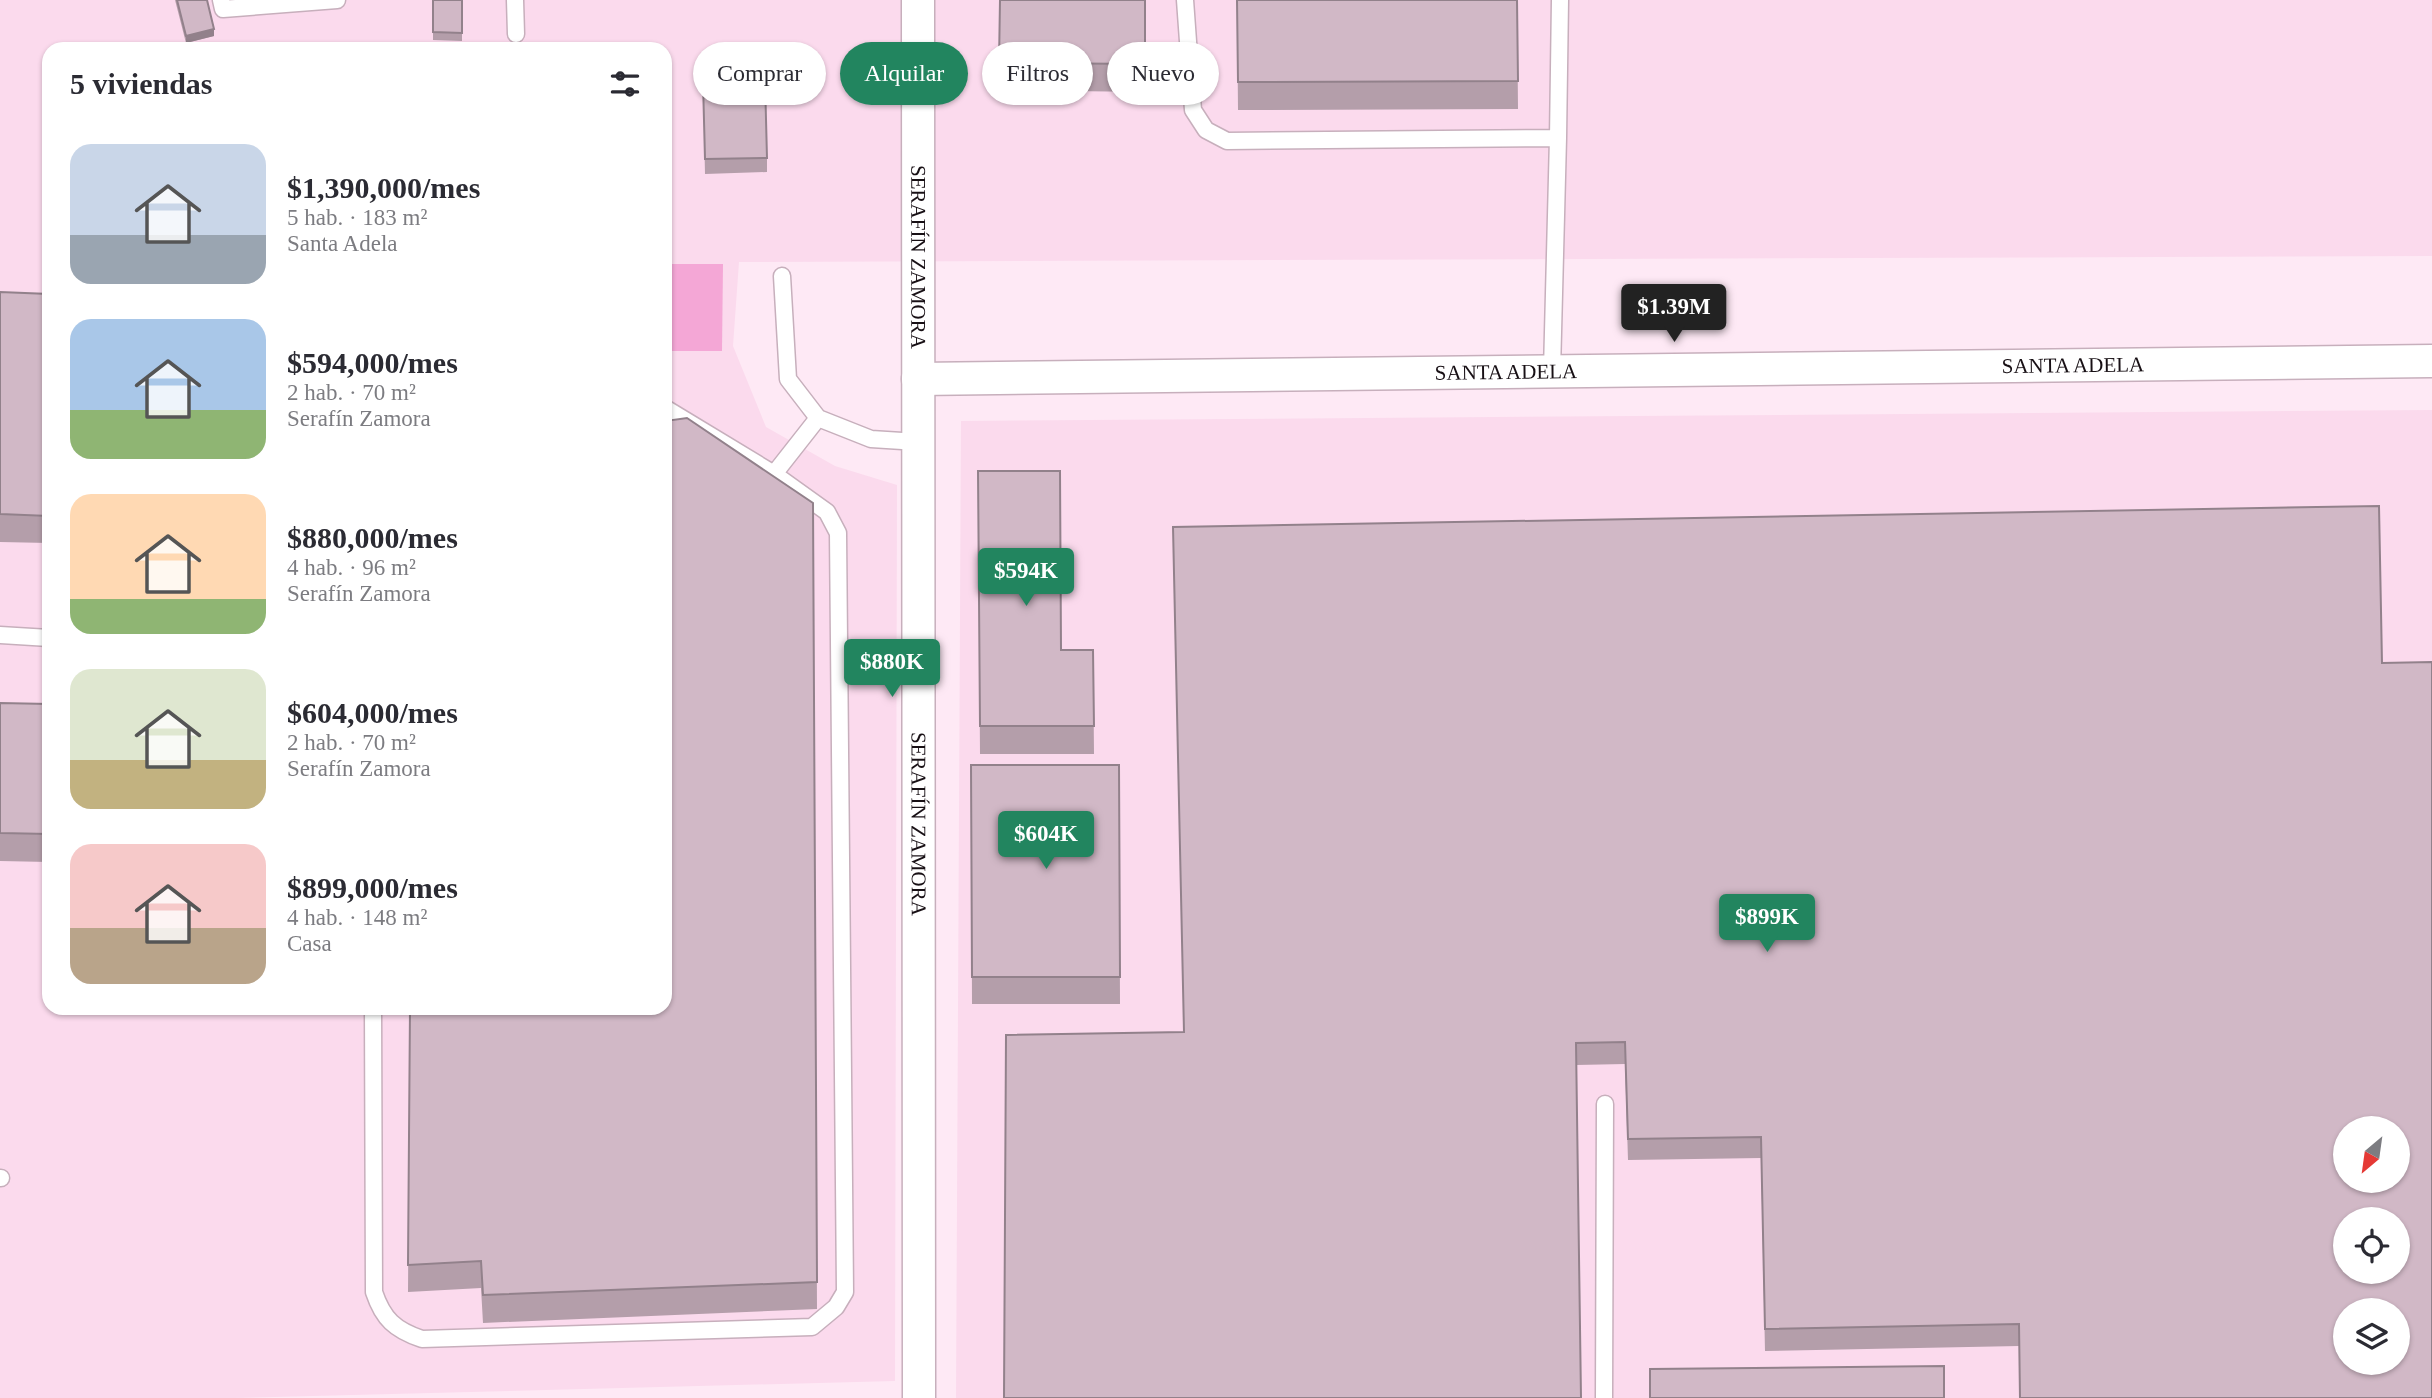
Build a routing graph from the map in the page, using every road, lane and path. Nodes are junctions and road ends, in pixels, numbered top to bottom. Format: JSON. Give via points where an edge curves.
{"nodes":[{"id":1,"x":220,"y":0,"type":"edge"},
{"id":2,"x":337,"y":0,"type":"edge"},
{"id":3,"x":515,"y":0,"type":"edge"},
{"id":4,"x":918,"y":0,"type":"edge"},
{"id":5,"x":1185,"y":0,"type":"edge"},
{"id":6,"x":1560,"y":0,"type":"edge"},
{"id":7,"x":516,"y":34,"type":"dead end"},
{"id":8,"x":1558,"y":138,"type":"junction"},
{"id":9,"x":782,"y":276,"type":"dead end"},
{"id":10,"x":2432,"y":361,"type":"edge"},
{"id":11,"x":1552,"y":371,"type":"junction"},
{"id":12,"x":918,"y":379,"type":"junction"},
{"id":13,"x":672,"y":412,"type":"edge"},
{"id":14,"x":818,"y":418,"type":"junction"},
{"id":15,"x":918,"y":442,"type":"junction"},
{"id":16,"x":774,"y":474,"type":"junction"},
{"id":17,"x":0,"y":635,"type":"edge"},
{"id":18,"x":42,"y":638,"type":"edge"},
{"id":19,"x":373,"y":1015,"type":"edge"},
{"id":20,"x":1605,"y":1104,"type":"dead end"},
{"id":21,"x":919,"y":1398,"type":"edge"},
{"id":22,"x":1604,"y":1398,"type":"edge"}],
"edges":[{"from":1,"to":2,"type":"lane","via":[[223,9]]},
{"from":3,"to":7,"type":"lane"},
{"from":4,"to":12,"type":"street","name":"SERAFÍN ZAMORA"},
{"from":5,"to":8,"type":"lane","via":[[1193,110],[1206,130],[1227,141]]},
{"from":6,"to":8,"type":"lane"},
{"from":8,"to":11,"type":"lane"},
{"from":9,"to":14,"type":"lane","via":[[788,379]]},
{"from":10,"to":11,"type":"street","name":"SANTA ADELA"},
{"from":11,"to":12,"type":"street","name":"SANTA ADELA"},
{"from":12,"to":15,"type":"street","name":"SERAFÍN ZAMORA"},
{"from":13,"to":16,"type":"lane"},
{"from":14,"to":15,"type":"lane","via":[[872,439]]},
{"from":14,"to":16,"type":"lane"},
{"from":15,"to":21,"type":"street","name":"SERAFÍN ZAMORA"},
{"from":16,"to":19,"type":"lane","via":[[827,512],[838,533],[845,1292],[836,1307],[812,1327],[422,1339],[398,1329],[381,1313],[374,1292]]},
{"from":17,"to":18,"type":"lane"},
{"from":20,"to":22,"type":"lane"}]}
